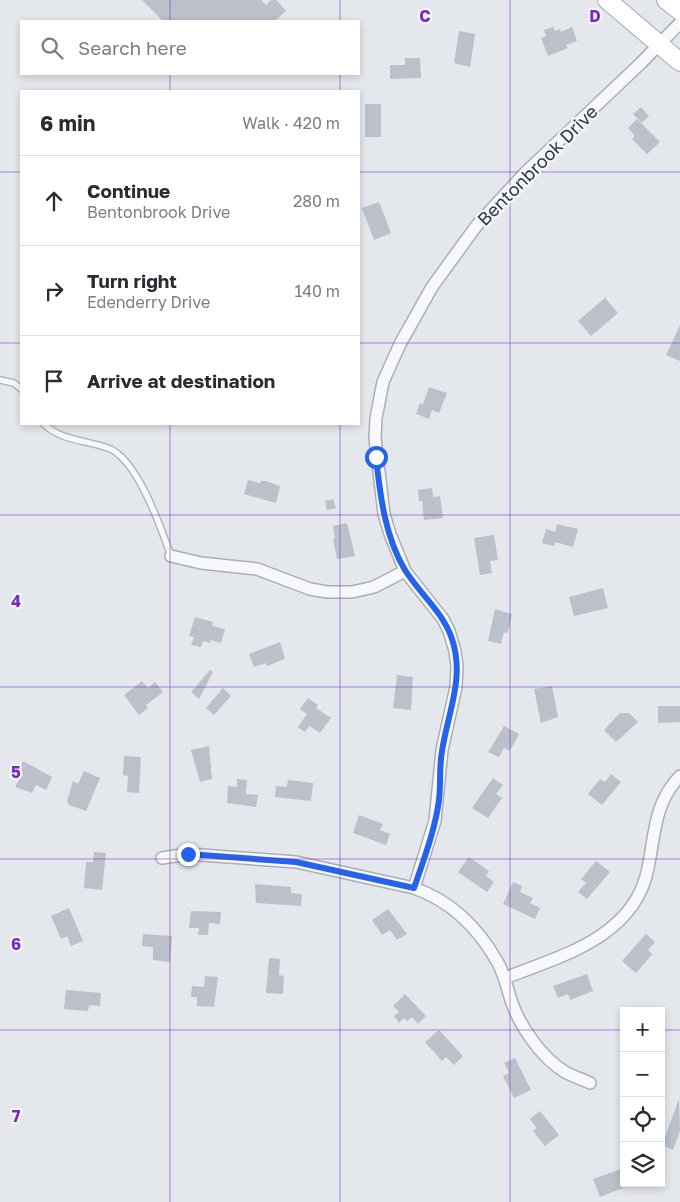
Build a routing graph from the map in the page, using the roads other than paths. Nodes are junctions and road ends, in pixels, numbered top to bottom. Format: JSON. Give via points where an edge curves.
{"nodes":[{"id":1,"x":607,"y":0,"type":"edge"},
{"id":2,"x":666,"y":0,"type":"edge"},
{"id":3,"x":680,"y":11,"type":"edge"},
{"id":4,"x":680,"y":23,"type":"edge"},
{"id":5,"x":658,"y":45,"type":"junction"},
{"id":6,"x":680,"y":62,"type":"edge"},
{"id":7,"x":0,"y":380,"type":"edge"},
{"id":8,"x":20,"y":388,"type":"edge"},
{"id":9,"x":45,"y":425,"type":"edge"},
{"id":10,"x":171,"y":556,"type":"joint"},
{"id":11,"x":405,"y":571,"type":"junction"},
{"id":12,"x":680,"y":776,"type":"edge"},
{"id":13,"x":162,"y":858,"type":"dead end"},
{"id":14,"x":414,"y":888,"type":"junction"},
{"id":15,"x":505,"y":978,"type":"junction"},
{"id":16,"x":590,"y":1083,"type":"dead end"}],
"edges":[{"from":1,"to":5,"type":"main road"},
{"from":2,"to":3,"type":"main road"},
{"from":4,"to":5,"type":"street","name":"Bentonbrook Drive"},
{"from":5,"to":6,"type":"main road"},
{"from":5,"to":11,"type":"street","name":"Bentonbrook Drive","via":[[525,173],[476,225],[432,287],[389,365],[376,418],[376,457],[384,514]]},
{"from":7,"to":8,"type":"lane","via":[[14,383]]},
{"from":9,"to":10,"type":"lane","via":[[53,432],[110,448],[125,460],[159,523]]},
{"from":10,"to":11,"type":"street","via":[[257,569],[327,592],[359,591]]},
{"from":11,"to":14,"type":"street","name":"Bentonbrook Drive","via":[[443,619],[452,639],[457,666],[456,687],[442,750],[435,821]]},
{"from":12,"to":15,"type":"street","via":[[658,812],[646,878],[624,915],[591,943]]},
{"from":13,"to":14,"type":"street","via":[[188,854],[296,862]]},
{"from":14,"to":15,"type":"street","via":[[446,903],[462,916],[487,946]]},
{"from":15,"to":16,"type":"street","via":[[512,1003],[531,1038],[565,1072]]}]}
